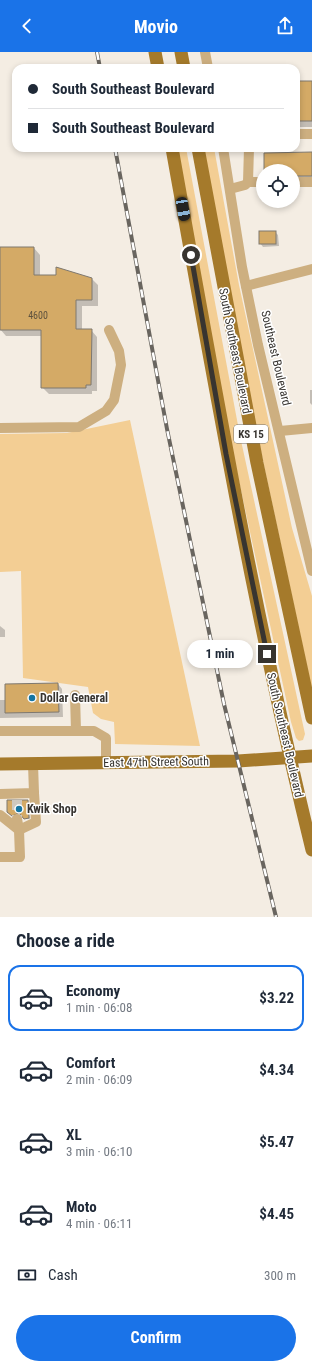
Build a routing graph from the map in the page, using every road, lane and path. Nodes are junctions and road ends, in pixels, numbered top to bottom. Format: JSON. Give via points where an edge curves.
{"nodes":[{"id":1,"x":155,"y":52,"type":"edge"},
{"id":2,"x":181,"y":52,"type":"edge"},
{"id":3,"x":205,"y":52,"type":"edge"},
{"id":4,"x":157,"y":64,"type":"edge"},
{"id":5,"x":183,"y":64,"type":"edge"},
{"id":6,"x":207,"y":64,"type":"edge"},
{"id":7,"x":300,"y":134,"type":"edge"},
{"id":8,"x":312,"y":134,"type":"edge"},
{"id":9,"x":173,"y":152,"type":"edge"},
{"id":10,"x":199,"y":152,"type":"edge"},
{"id":11,"x":224,"y":152,"type":"edge"},
{"id":12,"x":249,"y":152,"type":"edge"},
{"id":13,"x":248,"y":182,"type":"junction"},
{"id":14,"x":256,"y":182,"type":"edge"},
{"id":15,"x":300,"y":182,"type":"edge"},
{"id":16,"x":312,"y":182,"type":"edge"},
{"id":17,"x":230,"y":189,"type":"junction"},
{"id":18,"x":312,"y":269,"type":"edge"},
{"id":19,"x":246,"y":286,"type":"junction"},
{"id":20,"x":109,"y":330,"type":"dead end"},
{"id":21,"x":0,"y":428,"type":"edge"},
{"id":22,"x":312,"y":428,"type":"edge"},
{"id":23,"x":280,"y":431,"type":"junction"},
{"id":24,"x":312,"y":571,"type":"edge"},
{"id":25,"x":74,"y":695,"type":"dead end"},
{"id":26,"x":312,"y":718,"type":"edge"},
{"id":27,"x":0,"y":731,"type":"edge"},
{"id":28,"x":76,"y":731,"type":"junction"},
{"id":29,"x":312,"y":756,"type":"edge"},
{"id":30,"x":290,"y":758,"type":"junction"},
{"id":31,"x":106,"y":763,"type":"junction"},
{"id":32,"x":0,"y":764,"type":"edge"},
{"id":33,"x":33,"y":764,"type":"junction"},
{"id":34,"x":34,"y":793,"type":"junction"},
{"id":35,"x":0,"y":794,"type":"edge"},
{"id":36,"x":0,"y":815,"type":"edge"},
{"id":37,"x":17,"y":819,"type":"tunnel mouth"},
{"id":38,"x":19,"y":830,"type":"junction"},
{"id":39,"x":312,"y":850,"type":"edge"},
{"id":40,"x":0,"y":857,"type":"edge"}],
"edges":[{"from":1,"to":4,"type":"main road"},
{"from":2,"to":5,"type":"main road"},
{"from":3,"to":6,"type":"street"},
{"from":7,"to":8,"type":"street"},
{"from":9,"to":30,"type":"main road","name":"South Southeast Boulevard","number":"KS 15","via":[[226,454]]},
{"from":10,"to":26,"type":"main road","name":"South Southeast Boulevard","number":"KS 15","via":[[257,463]]},
{"from":11,"to":17,"type":"street","name":"Southeast Boulevard"},
{"from":12,"to":13,"type":"street"},
{"from":13,"to":14,"type":"street"},
{"from":13,"to":17,"type":"street"},
{"from":15,"to":16,"type":"street"},
{"from":17,"to":19,"type":"street","name":"Southeast Boulevard"},
{"from":18,"to":19,"type":"street"},
{"from":19,"to":23,"type":"street","name":"Southeast Boulevard"},
{"from":20,"to":21,"type":"street","via":[[119,351],[121,365],[114,400],[106,411],[79,427]]},
{"from":22,"to":23,"type":"street"},
{"from":23,"to":24,"type":"street","name":"Southeast Boulevard"},
{"from":25,"to":28,"type":"street"},
{"from":27,"to":28,"type":"street"},
{"from":28,"to":31,"type":"street","via":[[94,731],[106,738]]},
{"from":29,"to":30,"type":"main road","name":"East 47th Street South"},
{"from":30,"to":31,"type":"main road","name":"East 47th Street South"},
{"from":30,"to":39,"type":"main road","name":"South Southeast Boulevard","number":"KS 15"},
{"from":31,"to":33,"type":"main road","name":"East 47th Street South"},
{"from":32,"to":33,"type":"main road","name":"East 47th Street South"},
{"from":33,"to":34,"type":"street"},
{"from":34,"to":35,"type":"street","via":[[17,797]]},
{"from":34,"to":38,"type":"street","via":[[36,822]]},
{"from":36,"to":38,"type":"street"},
{"from":37,"to":38,"type":"street"},
{"from":38,"to":40,"type":"street","via":[[20,857]]}]}
